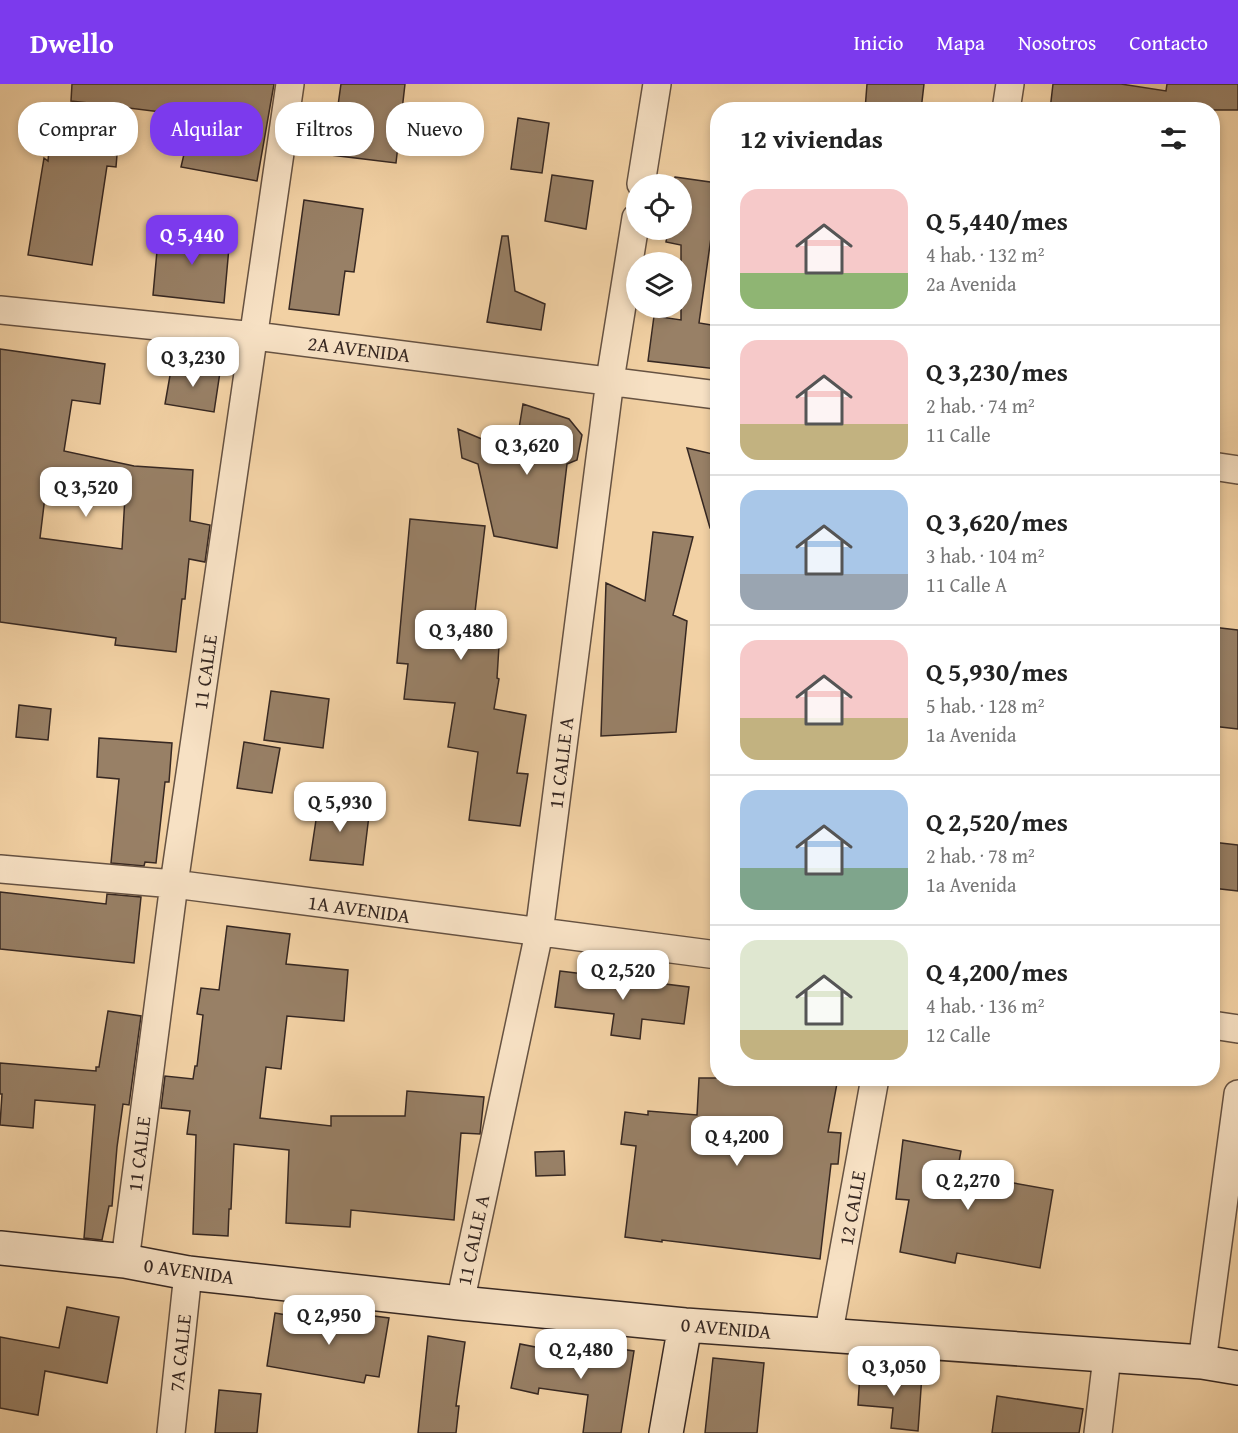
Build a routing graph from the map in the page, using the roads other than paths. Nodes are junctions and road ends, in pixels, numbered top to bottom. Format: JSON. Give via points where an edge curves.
{"nodes":[{"id":1,"x":290,"y":84,"type":"edge"},
{"id":2,"x":657,"y":84,"type":"edge"},
{"id":3,"x":1010,"y":84,"type":"edge"},
{"id":4,"x":1007,"y":102,"type":"edge"},
{"id":5,"x":643,"y":174,"type":"edge"},
{"id":6,"x":632,"y":240,"type":"edge"},
{"id":7,"x":0,"y":310,"type":"edge"},
{"id":8,"x":255,"y":336,"type":"junction"},
{"id":9,"x":610,"y":380,"type":"junction"},
{"id":10,"x":710,"y":394,"type":"edge"},
{"id":11,"x":1220,"y":467,"type":"edge"},
{"id":12,"x":1238,"y":470,"type":"edge"},
{"id":13,"x":0,"y":869,"type":"edge"},
{"id":14,"x":174,"y":884,"type":"junction"},
{"id":15,"x":539,"y":933,"type":"junction"},
{"id":16,"x":710,"y":954,"type":"edge"},
{"id":17,"x":1220,"y":1026,"type":"edge"},
{"id":18,"x":1238,"y":1029,"type":"edge"},
{"id":19,"x":874,"y":1086,"type":"edge"},
{"id":20,"x":1238,"y":1094,"type":"edge"},
{"id":21,"x":0,"y":1248,"type":"edge"},
{"id":22,"x":125,"y":1262,"type":"junction"},
{"id":23,"x":188,"y":1273,"type":"junction"},
{"id":24,"x":460,"y":1303,"type":"junction"},
{"id":25,"x":685,"y":1325,"type":"junction"},
{"id":26,"x":828,"y":1337,"type":"junction"},
{"id":27,"x":1107,"y":1357,"type":"junction"},
{"id":28,"x":1202,"y":1362,"type":"junction"},
{"id":29,"x":1238,"y":1368,"type":"edge"},
{"id":30,"x":171,"y":1433,"type":"edge"},
{"id":31,"x":666,"y":1433,"type":"edge"},
{"id":32,"x":1098,"y":1433,"type":"edge"}],
"edges":[{"from":1,"to":8,"type":"street","name":"11 CALLE"},
{"from":2,"to":5,"type":"street"},
{"from":3,"to":4,"type":"street"},
{"from":6,"to":9,"type":"street","name":"11 CALLE A"},
{"from":7,"to":8,"type":"street","name":"2A AVENIDA"},
{"from":8,"to":9,"type":"street","name":"2A AVENIDA"},
{"from":8,"to":14,"type":"street","name":"11 CALLE"},
{"from":9,"to":10,"type":"street","name":"2A AVENIDA"},
{"from":9,"to":15,"type":"street","name":"11 CALLE A"},
{"from":11,"to":12,"type":"street"},
{"from":13,"to":14,"type":"street","name":"1A AVENIDA"},
{"from":14,"to":15,"type":"street","name":"1A AVENIDA"},
{"from":14,"to":22,"type":"street","name":"11 CALLE"},
{"from":15,"to":16,"type":"street","name":"1A AVENIDA"},
{"from":15,"to":24,"type":"street","name":"11 CALLE A"},
{"from":17,"to":18,"type":"street"},
{"from":19,"to":26,"type":"street","name":"12 CALLE"},
{"from":20,"to":28,"type":"street"},
{"from":21,"to":22,"type":"street","name":"0 AVENIDA"},
{"from":22,"to":23,"type":"street","name":"0 AVENIDA"},
{"from":23,"to":24,"type":"street","name":"0 AVENIDA"},
{"from":23,"to":30,"type":"street","name":"7A CALLE"},
{"from":24,"to":25,"type":"street","name":"0 AVENIDA"},
{"from":25,"to":26,"type":"street","name":"0 AVENIDA"},
{"from":25,"to":31,"type":"street"},
{"from":26,"to":27,"type":"street","name":"0 AVENIDA"},
{"from":27,"to":28,"type":"street","name":"0 AVENIDA"},
{"from":27,"to":32,"type":"street"},
{"from":28,"to":29,"type":"street","name":"0 AVENIDA"}]}
